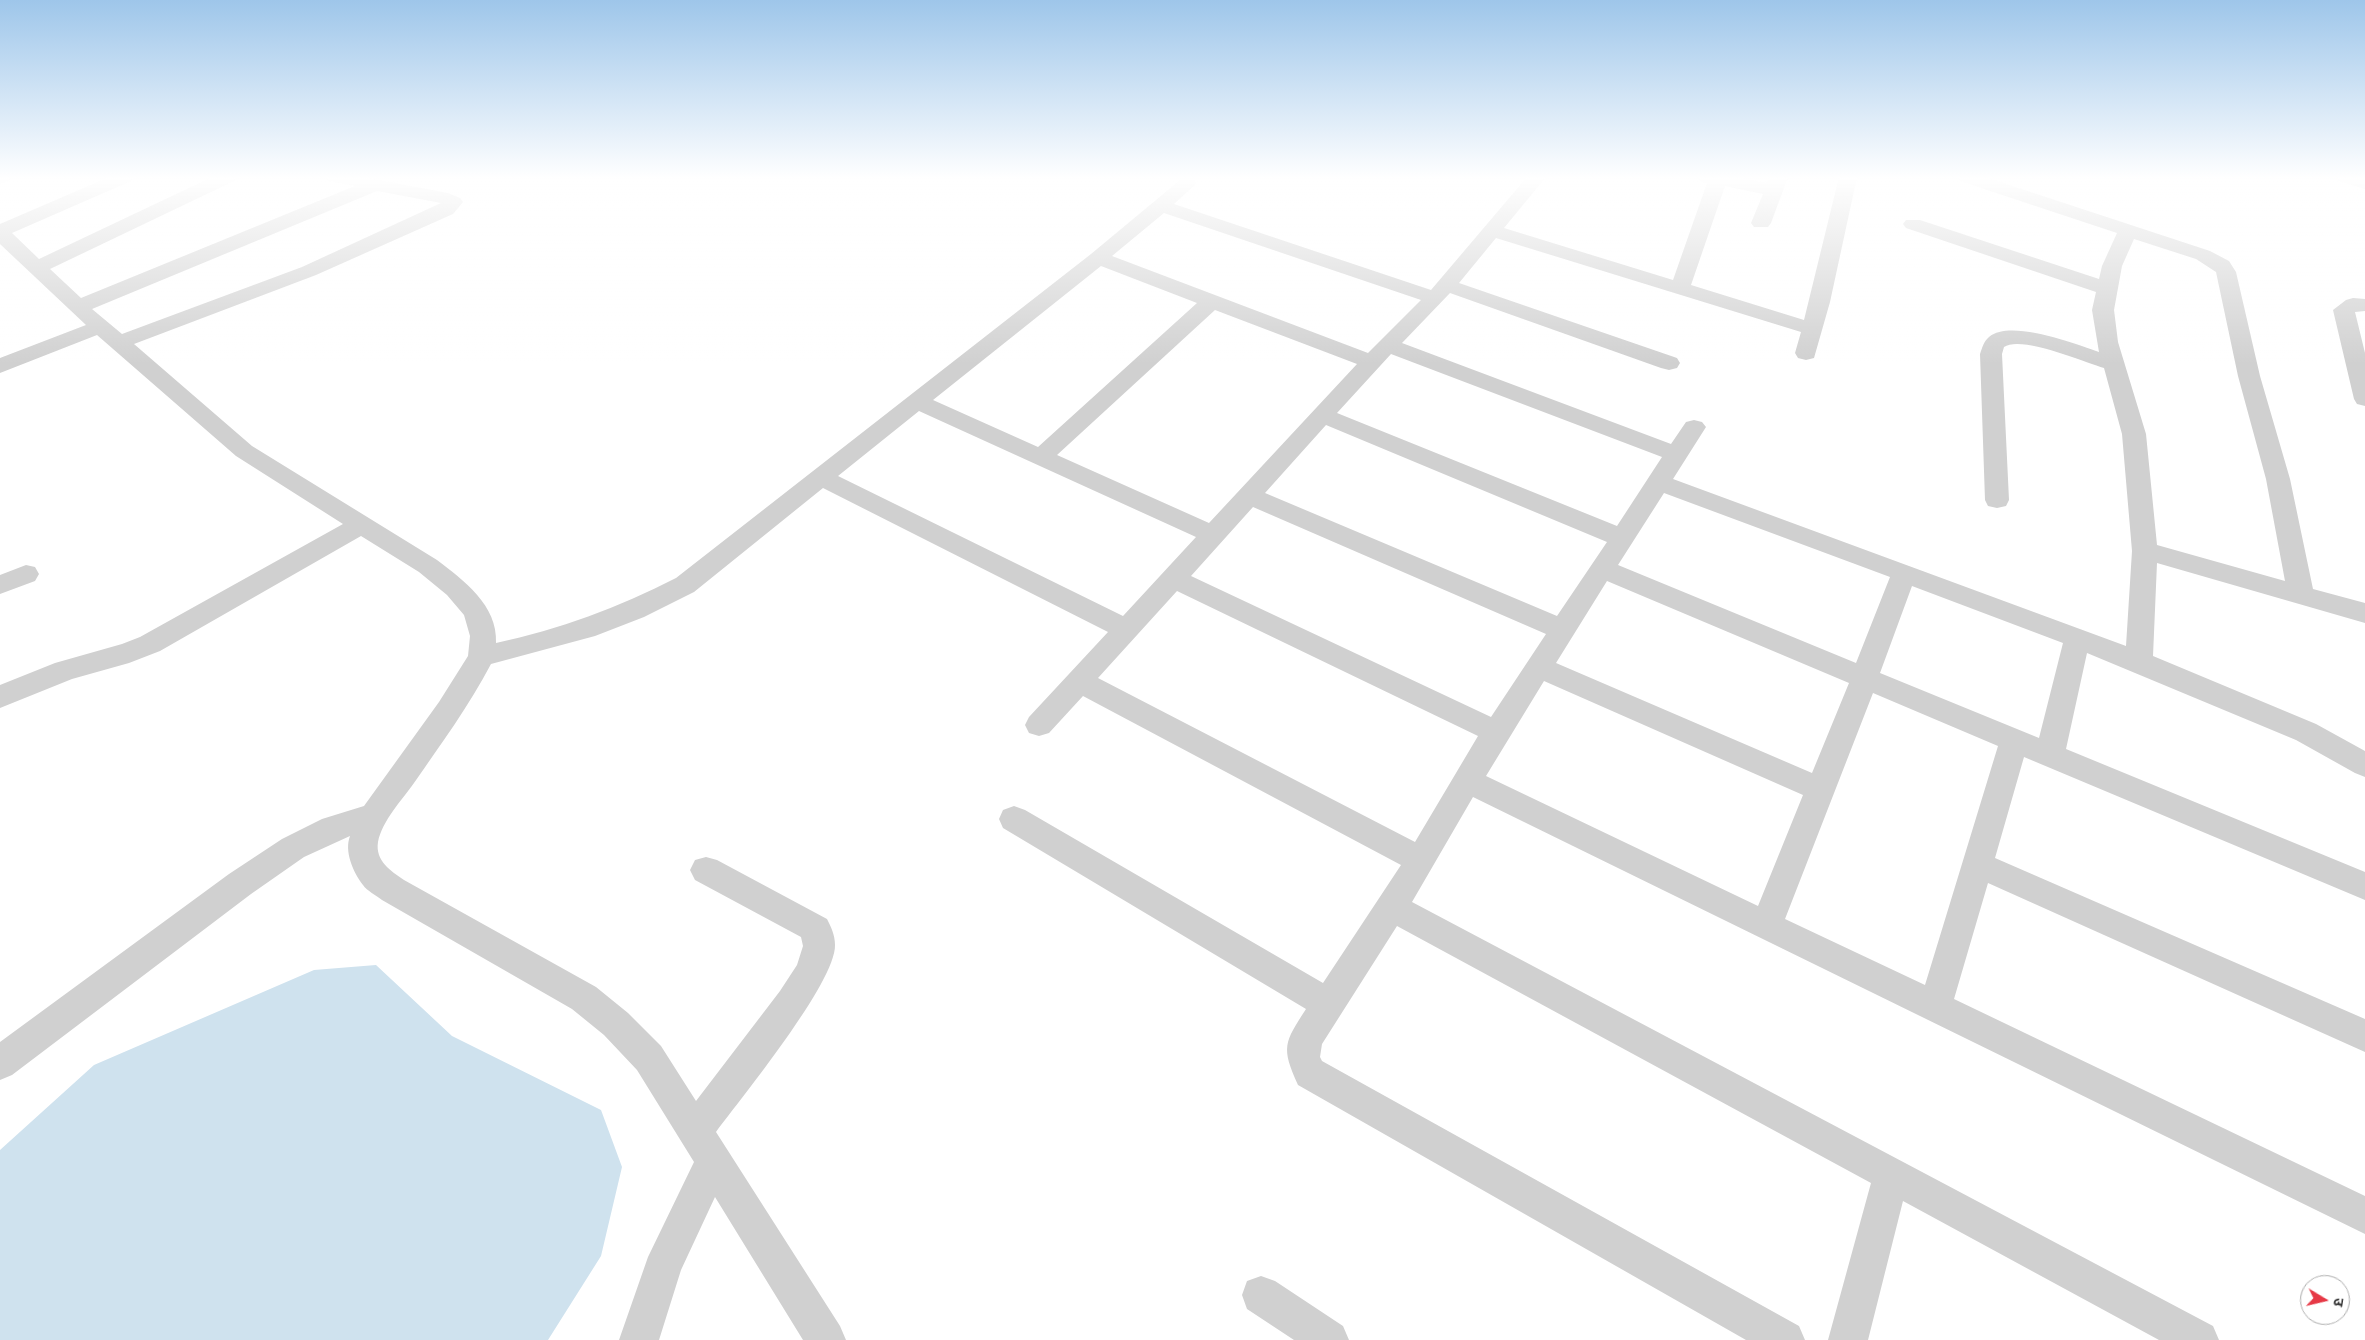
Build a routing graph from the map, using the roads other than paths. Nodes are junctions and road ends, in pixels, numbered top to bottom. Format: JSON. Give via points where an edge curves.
{"nodes":[{"id":1,"x":6,"y":240,"type":"edge"},
{"id":2,"x":96,"y":240,"type":"edge"},
{"id":3,"x":241,"y":240,"type":"edge"},
{"id":4,"x":379,"y":240,"type":"edge"},
{"id":5,"x":1121,"y":240,"type":"edge"},
{"id":6,"x":1271,"y":240,"type":"edge"},
{"id":7,"x":1486,"y":240,"type":"edge"},
{"id":8,"x":1521,"y":240,"type":"edge"},
{"id":9,"x":1694,"y":240,"type":"edge"},
{"id":10,"x":1833,"y":240,"type":"edge"},
{"id":11,"x":1960,"y":240,"type":"edge"},
{"id":12,"x":2124,"y":240,"type":"edge"},
{"id":13,"x":2154,"y":240,"type":"edge"},
{"id":14,"x":1098,"y":258,"type":"junction"},
{"id":15,"x":36,"y":268,"type":"junction"},
{"id":16,"x":1680,"y":288,"type":"junction"},
{"id":17,"x":2106,"y":288,"type":"junction"},
{"id":18,"x":1441,"y":292,"type":"junction"},
{"id":19,"x":1212,"y":301,"type":"junction"},
{"id":20,"x":2365,"y":305,"type":"edge"},
{"id":21,"x":78,"y":306,"type":"junction"},
{"id":22,"x":1812,"y":329,"type":"junction"},
{"id":23,"x":110,"y":334,"type":"junction"},
{"id":24,"x":1388,"y":345,"type":"junction"},
{"id":25,"x":1806,"y":353,"type":"dead end"},
{"id":26,"x":1371,"y":362,"type":"junction"},
{"id":27,"x":1668,"y":363,"type":"dead end"},
{"id":28,"x":2114,"y":364,"type":"junction"},
{"id":29,"x":0,"y":366,"type":"edge"},
{"id":30,"x":2365,"y":399,"type":"edge"},
{"id":31,"x":918,"y":402,"type":"junction"},
{"id":32,"x":1322,"y":415,"type":"junction"},
{"id":33,"x":1694,"y":427,"type":"dead end"},
{"id":34,"x":1676,"y":454,"type":"junction"},
{"id":35,"x":1040,"y":458,"type":"junction"},
{"id":36,"x":822,"y":478,"type":"junction"},
{"id":37,"x":1658,"y":482,"type":"junction"},
{"id":38,"x":1248,"y":495,"type":"junction"},
{"id":39,"x":1997,"y":500,"type":"dead end"},
{"id":40,"x":361,"y":525,"type":"junction"},
{"id":41,"x":1212,"y":534,"type":"junction"},
{"id":42,"x":1622,"y":538,"type":"junction"},
{"id":43,"x":2145,"y":551,"type":"junction"},
{"id":44,"x":1602,"y":569,"type":"junction"},
{"id":45,"x":1904,"y":573,"type":"junction"},
{"id":46,"x":26,"y":574,"type":"dead end"},
{"id":47,"x":1172,"y":578,"type":"junction"},
{"id":48,"x":0,"y":585,"type":"edge"},
{"id":49,"x":2301,"y":595,"type":"junction"},
{"id":50,"x":2365,"y":613,"type":"edge"},
{"id":51,"x":1126,"y":629,"type":"junction"},
{"id":52,"x":1563,"y":630,"type":"junction"},
{"id":53,"x":2076,"y":639,"type":"junction"},
{"id":54,"x":482,"y":656,"type":"junction"},
{"id":55,"x":2139,"y":662,"type":"junction"},
{"id":56,"x":1539,"y":667,"type":"junction"},
{"id":57,"x":1865,"y":677,"type":"junction"},
{"id":58,"x":1079,"y":681,"type":"junction"},
{"id":59,"x":0,"y":697,"type":"edge"},
{"id":60,"x":1039,"y":725,"type":"dead end"},
{"id":61,"x":1496,"y":732,"type":"junction"},
{"id":62,"x":2015,"y":739,"type":"junction"},
{"id":63,"x":2050,"y":754,"type":"junction"},
{"id":64,"x":2365,"y":765,"type":"edge"},
{"id":65,"x":1468,"y":781,"type":"junction"},
{"id":66,"x":1819,"y":789,"type":"junction"},
{"id":67,"x":374,"y":816,"type":"junction"},
{"id":68,"x":1014,"y":819,"type":"dead end"},
{"id":69,"x":1421,"y":860,"type":"junction"},
{"id":70,"x":1977,"y":864,"type":"junction"},
{"id":71,"x":706,"y":870,"type":"dead end"},
{"id":72,"x":2365,"y":886,"type":"edge"},
{"id":73,"x":1390,"y":906,"type":"junction"},
{"id":74,"x":1766,"y":925,"type":"junction"},
{"id":75,"x":1328,"y":1004,"type":"junction"},
{"id":76,"x":1935,"y":1007,"type":"junction"},
{"id":77,"x":2365,"y":1036,"type":"edge"},
{"id":78,"x":0,"y":1063,"type":"edge"},
{"id":79,"x":694,"y":1131,"type":"junction"},
{"id":80,"x":714,"y":1162,"type":"junction"},
{"id":81,"x":1892,"y":1175,"type":"junction"},
{"id":82,"x":2365,"y":1215,"type":"edge"},
{"id":83,"x":1262,"y":1295,"type":"dead end"},
{"id":84,"x":639,"y":1340,"type":"edge"},
{"id":85,"x":826,"y":1340,"type":"edge"},
{"id":86,"x":1329,"y":1340,"type":"edge"},
{"id":87,"x":1785,"y":1340,"type":"edge"},
{"id":88,"x":1848,"y":1340,"type":"edge"},
{"id":89,"x":2199,"y":1340,"type":"edge"}],
"edges":[{"from":1,"to":15,"type":"street"},
{"from":2,"to":15,"type":"street"},
{"from":3,"to":21,"type":"street"},
{"from":4,"to":23,"type":"street","via":[[309,270]]},
{"from":5,"to":14,"type":"street"},
{"from":6,"to":18,"type":"street"},
{"from":7,"to":18,"type":"street"},
{"from":8,"to":16,"type":"street"},
{"from":9,"to":16,"type":"street"},
{"from":10,"to":22,"type":"street"},
{"from":11,"to":17,"type":"street"},
{"from":12,"to":17,"type":"street"},
{"from":13,"to":49,"type":"street","via":[[2213,259],[2226,272],[2249,376],[2278,479]]},
{"from":14,"to":19,"type":"street"},
{"from":14,"to":31,"type":"street"},
{"from":15,"to":21,"type":"street"},
{"from":16,"to":22,"type":"street"},
{"from":17,"to":28,"type":"street","via":[[2103,310]]},
{"from":18,"to":24,"type":"street"},
{"from":18,"to":27,"type":"street"},
{"from":19,"to":26,"type":"street"},
{"from":19,"to":35,"type":"street"},
{"from":20,"to":30,"type":"street","via":[[2353,304],[2344,310]]},
{"from":21,"to":23,"type":"street"},
{"from":22,"to":25,"type":"street"},
{"from":23,"to":29,"type":"street"},
{"from":23,"to":40,"type":"street","via":[[244,451]]},
{"from":24,"to":26,"type":"street"},
{"from":24,"to":34,"type":"street"},
{"from":26,"to":32,"type":"street"},
{"from":28,"to":39,"type":"street","via":[[2024,339],[2002,339],[1995,344],[1991,354]]},
{"from":28,"to":43,"type":"street","via":[[2134,434]]},
{"from":31,"to":35,"type":"street"},
{"from":31,"to":36,"type":"street"},
{"from":32,"to":38,"type":"street"},
{"from":32,"to":42,"type":"street"},
{"from":33,"to":34,"type":"street"},
{"from":34,"to":37,"type":"street"},
{"from":35,"to":41,"type":"street"},
{"from":36,"to":51,"type":"street"},
{"from":36,"to":54,"type":"street","via":[[685,585],[646,606],[548,642]]},
{"from":37,"to":42,"type":"street"},
{"from":37,"to":45,"type":"street"},
{"from":38,"to":41,"type":"street"},
{"from":38,"to":52,"type":"street"},
{"from":40,"to":54,"type":"street","via":[[428,566],[456,588],[476,612],[483,636]]},
{"from":40,"to":59,"type":"street","via":[[158,640],[129,653],[65,670]]},
{"from":41,"to":47,"type":"street"},
{"from":42,"to":44,"type":"street"},
{"from":43,"to":49,"type":"street"},
{"from":43,"to":55,"type":"street"},
{"from":44,"to":52,"type":"street"},
{"from":44,"to":57,"type":"street"},
{"from":45,"to":53,"type":"street"},
{"from":45,"to":57,"type":"street"},
{"from":46,"to":48,"type":"street"},
{"from":47,"to":51,"type":"street"},
{"from":47,"to":61,"type":"street"},
{"from":49,"to":50,"type":"street"},
{"from":51,"to":58,"type":"street"},
{"from":52,"to":56,"type":"street"},
{"from":53,"to":55,"type":"street"},
{"from":53,"to":63,"type":"street"},
{"from":54,"to":67,"type":"street","via":[[449,710]]},
{"from":55,"to":64,"type":"street","via":[[2306,732]]},
{"from":56,"to":61,"type":"street"},
{"from":56,"to":66,"type":"street"},
{"from":57,"to":62,"type":"street"},
{"from":57,"to":66,"type":"street"},
{"from":58,"to":60,"type":"street"},
{"from":58,"to":69,"type":"street"},
{"from":61,"to":65,"type":"street"},
{"from":62,"to":63,"type":"street"},
{"from":62,"to":70,"type":"street"},
{"from":63,"to":72,"type":"street"},
{"from":65,"to":69,"type":"street"},
{"from":65,"to":74,"type":"street"},
{"from":66,"to":74,"type":"street"},
{"from":67,"to":78,"type":"street","via":[[333,828],[293,848]]},
{"from":67,"to":79,"type":"street","via":[[363,842],[365,859],[374,876],[393,890],[584,998],[616,1024],[649,1058]]},
{"from":68,"to":75,"type":"street"},
{"from":69,"to":73,"type":"street"},
{"from":70,"to":76,"type":"street"},
{"from":70,"to":77,"type":"street"},
{"from":71,"to":79,"type":"street","via":[[816,929],[819,946],[811,971],[792,1002]]},
{"from":73,"to":75,"type":"street"},
{"from":73,"to":81,"type":"street"},
{"from":74,"to":76,"type":"street"},
{"from":75,"to":87,"type":"street","via":[[1305,1040],[1303,1058],[1310,1073]]},
{"from":76,"to":82,"type":"street"},
{"from":79,"to":80,"type":"street"},
{"from":80,"to":84,"type":"street","via":[[666,1255]]},
{"from":80,"to":85,"type":"street"},
{"from":81,"to":88,"type":"street"},
{"from":81,"to":89,"type":"street"},
{"from":83,"to":86,"type":"street"}]}
